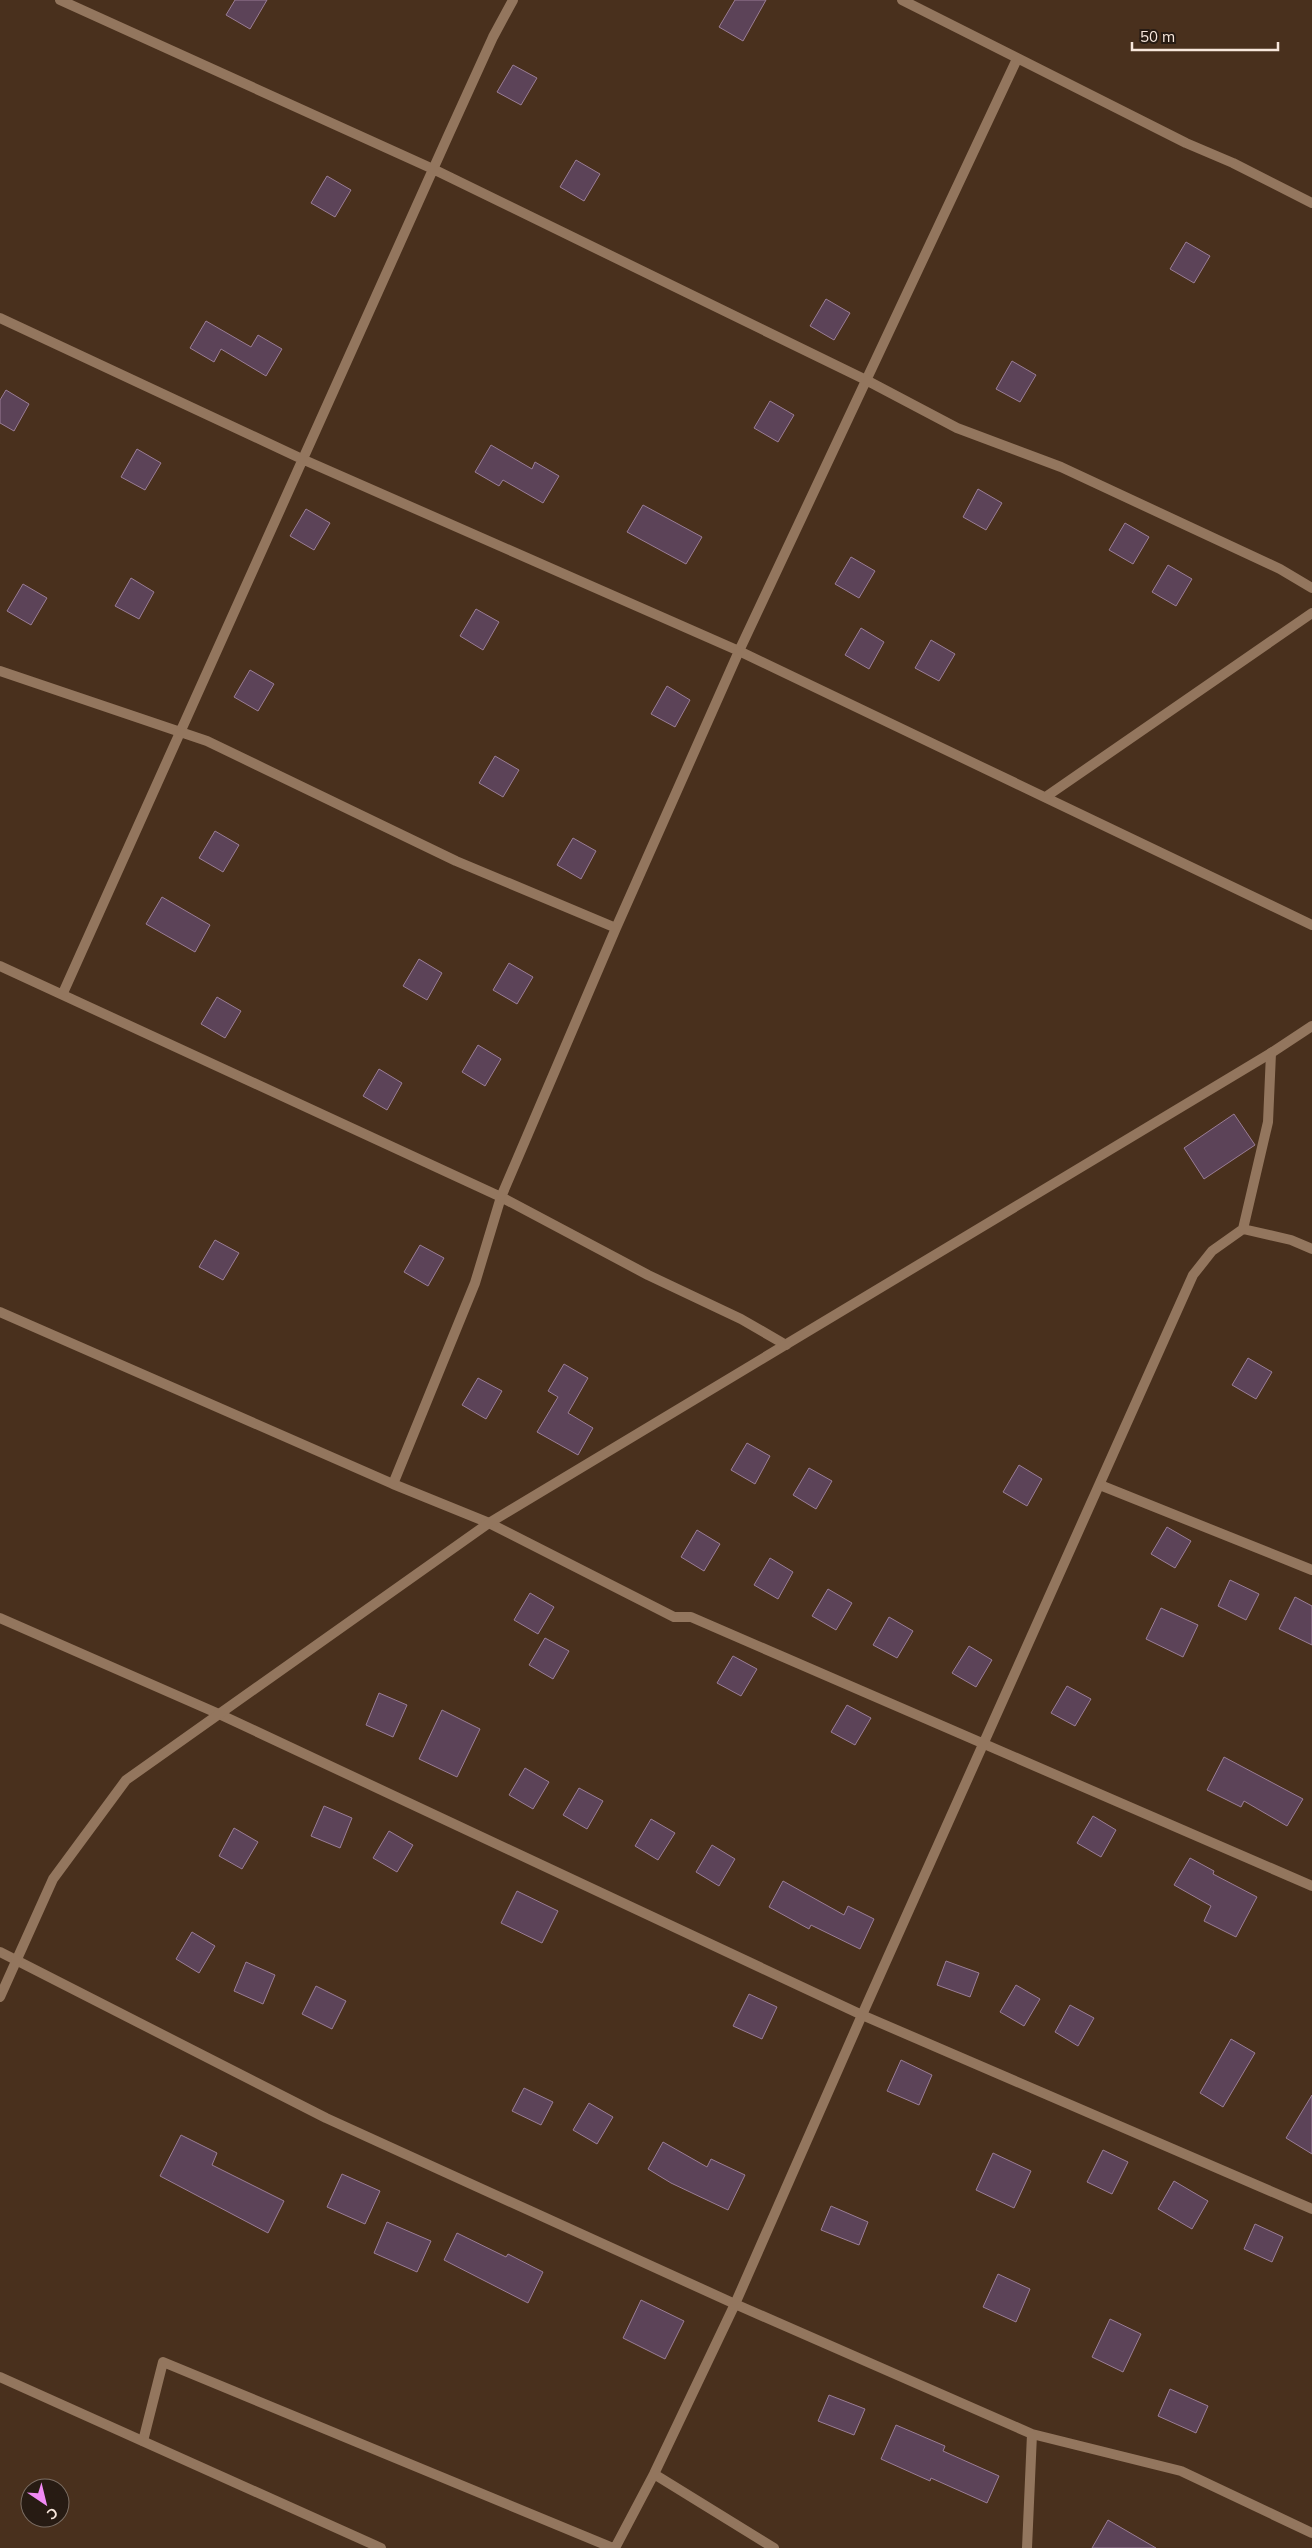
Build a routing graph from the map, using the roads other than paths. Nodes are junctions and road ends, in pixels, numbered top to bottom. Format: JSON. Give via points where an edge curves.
{"nodes":[{"id":1,"x":60,"y":0,"type":"edge"},
{"id":2,"x":513,"y":0,"type":"edge"},
{"id":3,"x":902,"y":0,"type":"edge"},
{"id":4,"x":1017,"y":59,"type":"junction"},
{"id":5,"x":433,"y":169,"type":"junction"},
{"id":6,"x":1312,"y":203,"type":"edge"},
{"id":7,"x":0,"y":318,"type":"edge"},
{"id":8,"x":866,"y":380,"type":"junction"},
{"id":9,"x":302,"y":459,"type":"junction"},
{"id":10,"x":1312,"y":588,"type":"edge"},
{"id":11,"x":1312,"y":613,"type":"edge"},
{"id":12,"x":739,"y":651,"type":"junction"},
{"id":13,"x":0,"y":671,"type":"edge"},
{"id":14,"x":181,"y":732,"type":"junction"},
{"id":15,"x":1047,"y":796,"type":"junction"},
{"id":16,"x":1312,"y":925,"type":"edge"},
{"id":17,"x":616,"y":928,"type":"junction"},
{"id":18,"x":0,"y":966,"type":"edge"},
{"id":19,"x":63,"y":993,"type":"junction"},
{"id":20,"x":1312,"y":1026,"type":"edge"},
{"id":21,"x":1271,"y":1053,"type":"junction"},
{"id":22,"x":502,"y":1197,"type":"junction"},
{"id":23,"x":1243,"y":1229,"type":"junction"},
{"id":24,"x":1312,"y":1249,"type":"edge"},
{"id":25,"x":0,"y":1312,"type":"edge"},
{"id":26,"x":786,"y":1345,"type":"junction"},
{"id":27,"x":393,"y":1484,"type":"junction"},
{"id":28,"x":1100,"y":1485,"type":"junction"},
{"id":29,"x":489,"y":1523,"type":"junction"},
{"id":30,"x":1312,"y":1570,"type":"edge"},
{"id":31,"x":0,"y":1618,"type":"edge"},
{"id":32,"x":219,"y":1714,"type":"junction"},
{"id":33,"x":984,"y":1743,"type":"junction"},
{"id":34,"x":1312,"y":1886,"type":"edge"},
{"id":35,"x":0,"y":1952,"type":"edge"},
{"id":36,"x":18,"y":1959,"type":"junction"},
{"id":37,"x":0,"y":1997,"type":"edge"},
{"id":38,"x":862,"y":2014,"type":"junction"},
{"id":39,"x":1312,"y":2209,"type":"edge"},
{"id":40,"x":735,"y":2304,"type":"junction"},
{"id":41,"x":0,"y":2377,"type":"edge"},
{"id":42,"x":1032,"y":2434,"type":"junction"},
{"id":43,"x":143,"y":2442,"type":"junction"},
{"id":44,"x":654,"y":2474,"type":"junction"},
{"id":45,"x":1312,"y":2533,"type":"edge"},
{"id":46,"x":381,"y":2548,"type":"edge"},
{"id":47,"x":614,"y":2548,"type":"edge"},
{"id":48,"x":774,"y":2548,"type":"edge"},
{"id":49,"x":1027,"y":2548,"type":"edge"}],
"edges":[{"from":1,"to":5,"type":"street"},
{"from":2,"to":5,"type":"street"},
{"from":3,"to":4,"type":"street"},
{"from":4,"to":6,"type":"street"},
{"from":4,"to":8,"type":"street"},
{"from":5,"to":8,"type":"street"},
{"from":5,"to":9,"type":"street"},
{"from":7,"to":9,"type":"street"},
{"from":8,"to":10,"type":"street","via":[[957,428],[1061,467],[1280,569]]},
{"from":8,"to":12,"type":"street"},
{"from":9,"to":12,"type":"street"},
{"from":9,"to":14,"type":"street"},
{"from":11,"to":15,"type":"street"},
{"from":12,"to":15,"type":"street"},
{"from":12,"to":17,"type":"street"},
{"from":13,"to":14,"type":"street"},
{"from":14,"to":17,"type":"street","via":[[207,741],[456,862]]},
{"from":14,"to":19,"type":"street"},
{"from":15,"to":16,"type":"street"},
{"from":17,"to":22,"type":"street"},
{"from":18,"to":19,"type":"street"},
{"from":19,"to":22,"type":"street"},
{"from":20,"to":21,"type":"street"},
{"from":21,"to":23,"type":"street","via":[[1268,1122]]},
{"from":21,"to":26,"type":"street"},
{"from":22,"to":26,"type":"street"},
{"from":22,"to":27,"type":"street","via":[[475,1283]]},
{"from":23,"to":24,"type":"street","via":[[1291,1240]]},
{"from":23,"to":28,"type":"street","via":[[1212,1252],[1193,1275]]},
{"from":25,"to":27,"type":"street"},
{"from":26,"to":29,"type":"street"},
{"from":27,"to":29,"type":"street"},
{"from":28,"to":30,"type":"street"},
{"from":28,"to":33,"type":"street"},
{"from":29,"to":32,"type":"street"},
{"from":29,"to":33,"type":"street","via":[[674,1617],[691,1617]]},
{"from":31,"to":32,"type":"street"},
{"from":32,"to":36,"type":"street","via":[[126,1780],[53,1879]]},
{"from":32,"to":38,"type":"street"},
{"from":33,"to":34,"type":"street"},
{"from":33,"to":38,"type":"street"},
{"from":35,"to":36,"type":"street"},
{"from":36,"to":37,"type":"street"},
{"from":36,"to":40,"type":"street","via":[[326,2118]]},
{"from":38,"to":39,"type":"street"},
{"from":38,"to":40,"type":"street"},
{"from":40,"to":42,"type":"street"},
{"from":40,"to":44,"type":"street"},
{"from":41,"to":43,"type":"street"},
{"from":42,"to":45,"type":"street","via":[[1181,2471]]},
{"from":42,"to":49,"type":"street"},
{"from":43,"to":46,"type":"street"},
{"from":43,"to":47,"type":"street","via":[[163,2362]]},
{"from":44,"to":47,"type":"street"},
{"from":44,"to":48,"type":"street"}]}
